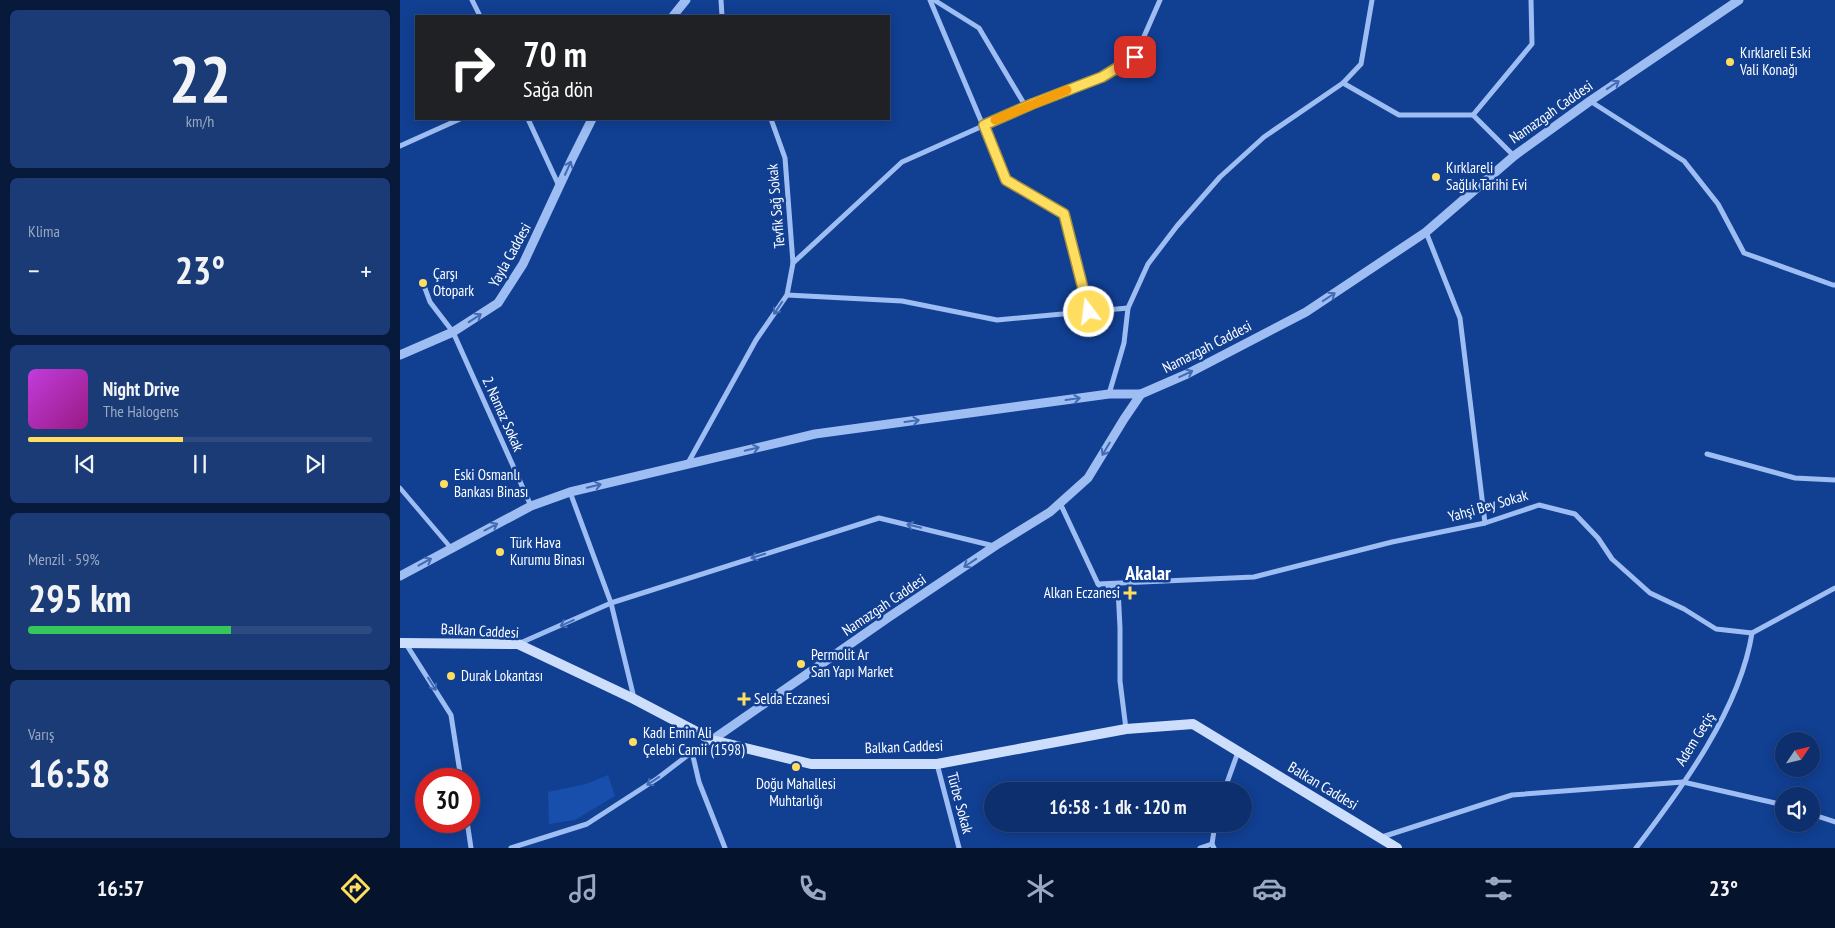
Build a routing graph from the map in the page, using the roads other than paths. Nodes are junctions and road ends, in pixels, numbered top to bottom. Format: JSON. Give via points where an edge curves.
{"nodes":[{"id":1,"x":472,"y":0,"type":"edge"},
{"id":2,"x":686,"y":0,"type":"edge"},
{"id":3,"x":721,"y":0,"type":"edge"},
{"id":4,"x":932,"y":0,"type":"edge"},
{"id":5,"x":1160,"y":0,"type":"edge"},
{"id":6,"x":1372,"y":0,"type":"edge"},
{"id":7,"x":1531,"y":0,"type":"edge"},
{"id":8,"x":1739,"y":0,"type":"edge"},
{"id":9,"x":480,"y":15,"type":"edge"},
{"id":10,"x":674,"y":15,"type":"edge"},
{"id":11,"x":722,"y":15,"type":"edge"},
{"id":12,"x":1343,"y":83,"type":"junction"},
{"id":13,"x":1590,"y":101,"type":"junction"},
{"id":14,"x":1026,"y":107,"type":"junction"},
{"id":15,"x":1474,"y":115,"type":"junction"},
{"id":16,"x":458,"y":120,"type":"edge"},
{"id":17,"x":528,"y":120,"type":"edge"},
{"id":18,"x":592,"y":120,"type":"edge"},
{"id":19,"x":771,"y":120,"type":"edge"},
{"id":20,"x":984,"y":125,"type":"junction"},
{"id":21,"x":400,"y":146,"type":"edge"},
{"id":22,"x":1514,"y":156,"type":"junction"},
{"id":23,"x":559,"y":186,"type":"junction"},
{"id":24,"x":1426,"y":232,"type":"junction"},
{"id":25,"x":793,"y":263,"type":"junction"},
{"id":26,"x":423,"y":283,"type":"dead end"},
{"id":27,"x":1835,"y":284,"type":"edge"},
{"id":28,"x":787,"y":295,"type":"junction"},
{"id":29,"x":1128,"y":308,"type":"junction"},
{"id":30,"x":1089,"y":312,"type":"junction"},
{"id":31,"x":453,"y":332,"type":"junction"},
{"id":32,"x":400,"y":355,"type":"edge"},
{"id":33,"x":1109,"y":394,"type":"junction"},
{"id":34,"x":1141,"y":394,"type":"junction"},
{"id":35,"x":1707,"y":454,"type":"dead end"},
{"id":36,"x":688,"y":463,"type":"junction"},
{"id":37,"x":1835,"y":480,"type":"edge"},
{"id":38,"x":400,"y":488,"type":"edge"},
{"id":39,"x":570,"y":492,"type":"junction"},
{"id":40,"x":1060,"y":503,"type":"junction"},
{"id":41,"x":531,"y":506,"type":"junction"},
{"id":42,"x":1485,"y":523,"type":"junction"},
{"id":43,"x":995,"y":546,"type":"junction"},
{"id":44,"x":451,"y":548,"type":"junction"},
{"id":45,"x":400,"y":576,"type":"edge"},
{"id":46,"x":1098,"y":584,"type":"junction"},
{"id":47,"x":1835,"y":588,"type":"edge"},
{"id":48,"x":611,"y":603,"type":"junction"},
{"id":49,"x":1752,"y":633,"type":"junction"},
{"id":50,"x":403,"y":643,"type":"edge"},
{"id":51,"x":518,"y":644,"type":"junction"},
{"id":52,"x":634,"y":699,"type":"junction"},
{"id":53,"x":1126,"y":729,"type":"junction"},
{"id":54,"x":712,"y":740,"type":"junction"},
{"id":55,"x":692,"y":752,"type":"junction"},
{"id":56,"x":1238,"y":752,"type":"junction"},
{"id":57,"x":937,"y":764,"type":"junction"},
{"id":58,"x":459,"y":768,"type":"edge"},
{"id":59,"x":1227,"y":782,"type":"edge"},
{"id":60,"x":1683,"y":782,"type":"junction"},
{"id":61,"x":1775,"y":803,"type":"edge"},
{"id":62,"x":1820,"y":817,"type":"edge"},
{"id":63,"x":1835,"y":822,"type":"edge"},
{"id":64,"x":1214,"y":832,"type":"edge"},
{"id":65,"x":469,"y":833,"type":"edge"},
{"id":66,"x":1379,"y":838,"type":"junction"},
{"id":67,"x":1213,"y":846,"type":"edge"},
{"id":68,"x":471,"y":848,"type":"edge"},
{"id":69,"x":511,"y":848,"type":"edge"},
{"id":70,"x":725,"y":848,"type":"edge"},
{"id":71,"x":960,"y":848,"type":"edge"},
{"id":72,"x":1200,"y":848,"type":"edge"},
{"id":73,"x":1397,"y":848,"type":"edge"},
{"id":74,"x":1636,"y":848,"type":"edge"}],
"edges":[{"from":1,"to":9,"type":"street"},
{"from":2,"to":10,"type":"street"},
{"from":3,"to":11,"type":"street"},
{"from":4,"to":14,"type":"street","via":[[979,28]]},
{"from":4,"to":20,"type":"street"},
{"from":5,"to":14,"type":"street","via":[[1135,57],[1102,77]]},
{"from":6,"to":12,"type":"street","via":[[1361,64]]},
{"from":7,"to":15,"type":"street","via":[[1532,44]]},
{"from":13,"to":8,"type":"street","name":"Namazgah Caddesi","one_way":true},
{"from":12,"to":15,"type":"street","via":[[1399,114]]},
{"from":12,"to":29,"type":"street","via":[[1264,137],[1220,177],[1148,264]]},
{"from":13,"to":22,"type":"street","name":"Namazgah Caddesi"},
{"from":13,"to":27,"type":"street","via":[[1684,161],[1718,204],[1744,253]]},
{"from":14,"to":20,"type":"street"},
{"from":15,"to":22,"type":"street"},
{"from":16,"to":21,"type":"street"},
{"from":17,"to":23,"type":"street"},
{"from":23,"to":18,"type":"street","name":"Yayla Caddesi","one_way":true},
{"from":19,"to":25,"type":"street","name":"Tevfik Sağ Sokak","via":[[784,158]]},
{"from":20,"to":25,"type":"street","via":[[902,162]]},
{"from":20,"to":30,"type":"street","via":[[1006,180],[1064,214]]},
{"from":22,"to":24,"type":"street","name":"Namazgah Caddesi"},
{"from":31,"to":23,"type":"street","name":"Yayla Caddesi","one_way":true,"via":[[498,303],[523,264]]},
{"from":34,"to":24,"type":"street","name":"Namazgah Caddesi","one_way":true,"via":[[1187,374],[1306,312]]},
{"from":24,"to":42,"type":"street","via":[[1460,318]]},
{"from":25,"to":28,"type":"street","name":"Tevfik Sağ Sokak"},
{"from":26,"to":31,"type":"street","name":"2. Namaz Sokak","via":[[430,302]]},
{"from":28,"to":30,"type":"street","via":[[902,301],[997,320]]},
{"from":28,"to":36,"type":"street","one_way":true,"via":[[756,340]]},
{"from":29,"to":30,"type":"street"},
{"from":29,"to":33,"type":"street","via":[[1124,343]]},
{"from":31,"to":32,"type":"street","name":"Yayla Caddesi"},
{"from":31,"to":41,"type":"street","name":"2. Namaz Sokak"},
{"from":33,"to":34,"type":"street"},
{"from":36,"to":33,"type":"street","one_way":true,"via":[[815,434]]},
{"from":34,"to":40,"type":"street","name":"Namazgah Caddesi","one_way":true,"via":[[1088,478]]},
{"from":35,"to":37,"type":"street","via":[[1795,478]]},
{"from":39,"to":36,"type":"street","one_way":true},
{"from":38,"to":44,"type":"street"},
{"from":39,"to":41,"type":"street"},
{"from":39,"to":48,"type":"street"},
{"from":40,"to":43,"type":"street","name":"Namazgah Caddesi"},
{"from":40,"to":46,"type":"street"},
{"from":44,"to":41,"type":"street","one_way":true},
{"from":42,"to":46,"type":"street","name":"Yahşi Bey Sokak","via":[[1392,542],[1254,577]]},
{"from":42,"to":49,"type":"street","name":"Yahşi Bey Sokak","via":[[1539,505],[1575,514],[1598,538],[1612,559],[1650,593],[1716,629]]},
{"from":43,"to":48,"type":"street","one_way":true,"via":[[880,518]]},
{"from":43,"to":54,"type":"street","name":"Namazgah Caddesi","one_way":true},
{"from":45,"to":44,"type":"street","one_way":true},
{"from":46,"to":53,"type":"street","via":[[1118,588],[1120,681]]},
{"from":47,"to":49,"type":"street"},
{"from":48,"to":51,"type":"street","one_way":true},
{"from":48,"to":52,"type":"street"},
{"from":49,"to":60,"type":"street","name":"Adem Geçiş","via":[[1748,654],[1724,716]]},
{"from":50,"to":51,"type":"main road","name":"Balkan Caddesi"},
{"from":50,"to":58,"type":"street","one_way":true,"via":[[451,715]]},
{"from":51,"to":52,"type":"main road","name":"Balkan Caddesi"},
{"from":52,"to":54,"type":"main road","name":"Balkan Caddesi"},
{"from":53,"to":56,"type":"main road","name":"Balkan Caddesi","via":[[1193,724]]},
{"from":53,"to":57,"type":"main road","name":"Balkan Caddesi"},
{"from":54,"to":55,"type":"street"},
{"from":54,"to":57,"type":"main road","name":"Balkan Caddesi","via":[[811,764]]},
{"from":55,"to":69,"type":"street","one_way":true,"via":[[587,824]]},
{"from":55,"to":70,"type":"street","via":[[699,782]]},
{"from":56,"to":59,"type":"street"},
{"from":56,"to":66,"type":"main road","name":"Balkan Caddesi"},
{"from":57,"to":71,"type":"street","name":"Türbe Sokak"},
{"from":60,"to":61,"type":"street"},
{"from":60,"to":66,"type":"street","via":[[1512,795]]},
{"from":60,"to":74,"type":"street","name":"Adem Geçiş"},
{"from":62,"to":63,"type":"street"},
{"from":64,"to":67,"type":"street"},
{"from":65,"to":68,"type":"street"},
{"from":66,"to":73,"type":"main road","name":"Balkan Caddesi"},
{"from":67,"to":72,"type":"street"}]}
